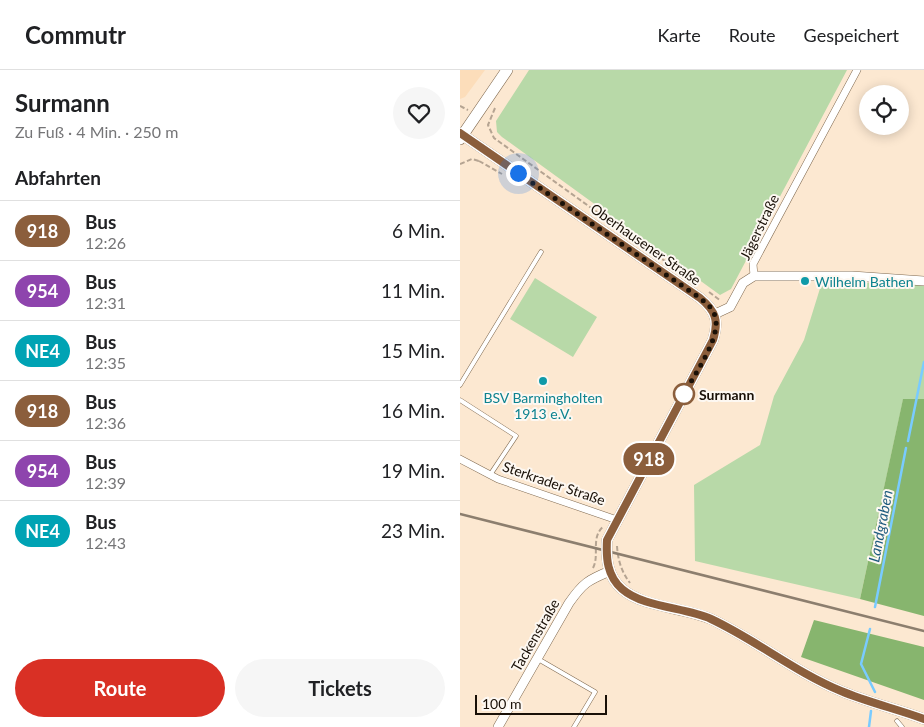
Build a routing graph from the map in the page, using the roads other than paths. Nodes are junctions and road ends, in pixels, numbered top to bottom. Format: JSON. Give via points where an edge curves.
{"nodes":[{"id":1,"x":507,"y":70,"type":"edge"},
{"id":2,"x":857,"y":70,"type":"edge"},
{"id":3,"x":461,"y":136,"type":"edge"},
{"id":4,"x":541,"y":252,"type":"dead end"},
{"id":5,"x":754,"y":276,"type":"junction"},
{"id":6,"x":924,"y":281,"type":"edge"},
{"id":7,"x":715,"y":314,"type":"junction"},
{"id":8,"x":460,"y":385,"type":"edge"},
{"id":9,"x":460,"y":400,"type":"edge"},
{"id":10,"x":460,"y":459,"type":"edge"},
{"id":11,"x":490,"y":475,"type":"junction"},
{"id":12,"x":617,"y":520,"type":"junction"},
{"id":13,"x":610,"y":571,"type":"junction"},
{"id":14,"x":538,"y":660,"type":"junction"},
{"id":15,"x":924,"y":719,"type":"edge"},
{"id":16,"x":897,"y":721,"type":"dead end"},
{"id":17,"x":498,"y":727,"type":"edge"},
{"id":18,"x":574,"y":727,"type":"edge"},
{"id":19,"x":902,"y":727,"type":"edge"}],
"edges":[{"from":1,"to":3,"type":"main road"},
{"from":2,"to":5,"type":"street","name":"Jägerstraße","via":[[753,264]]},
{"from":3,"to":7,"type":"main road","name":"Oberhausener Straße","via":[[700,298]]},
{"from":4,"to":8,"type":"lane"},
{"from":5,"to":6,"type":"street","via":[[852,276]]},
{"from":5,"to":7,"type":"street","name":"Jägerstraße","via":[[743,282],[730,307]]},
{"from":7,"to":12,"type":"main road","via":[[713,340]]},
{"from":9,"to":11,"type":"lane","via":[[516,436]]},
{"from":10,"to":11,"type":"street","name":"Sterkrader Straße"},
{"from":11,"to":12,"type":"street","name":"Sterkrader Straße"},
{"from":12,"to":13,"type":"main road","name":"Sterkrader Straße","via":[[607,540],[606,557]]},
{"from":13,"to":14,"type":"street","name":"Tackenstraße","via":[[580,587]]},
{"from":13,"to":15,"type":"main road","name":"Sterkrader Straße","via":[[620,587],[630,594],[710,619],[783,662],[841,691]]},
{"from":14,"to":17,"type":"street","name":"Tackenstraße"},
{"from":14,"to":18,"type":"lane","via":[[595,692]]},
{"from":16,"to":19,"type":"lane"}]}
